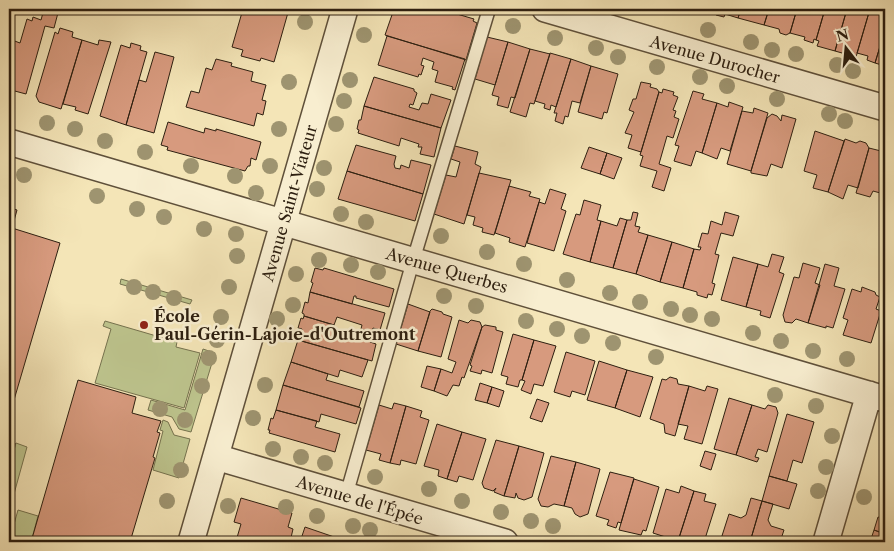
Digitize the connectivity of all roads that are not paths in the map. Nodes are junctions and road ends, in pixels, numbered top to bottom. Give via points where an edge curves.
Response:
1 (345, 9) edge
2 (489, 9) edge
3 (545, 9) edge
4 (885, 108) edge
5 (9, 142) edge
6 (284, 221) junction
7 (413, 261) junction
8 (877, 396) edge
9 (216, 457) junction
10 (346, 496) junction
11 (191, 542) edge
12 (505, 542) edge
13 (826, 542) edge

1 - 6 street, Avenue Saint-Viateur
2 - 7 lane
3 - 4 street, Avenue Durocher
5 - 6 street, Avenue Querbes
6 - 7 street, Avenue Querbes
6 - 9 street, Avenue Saint-Viateur
7 - 8 street, Avenue Querbes
7 - 10 lane
8 - 13 street
9 - 10 street, Avenue de l'Épée
9 - 11 street, Avenue Saint-Viateur
10 - 12 street, Avenue de l'Épée

